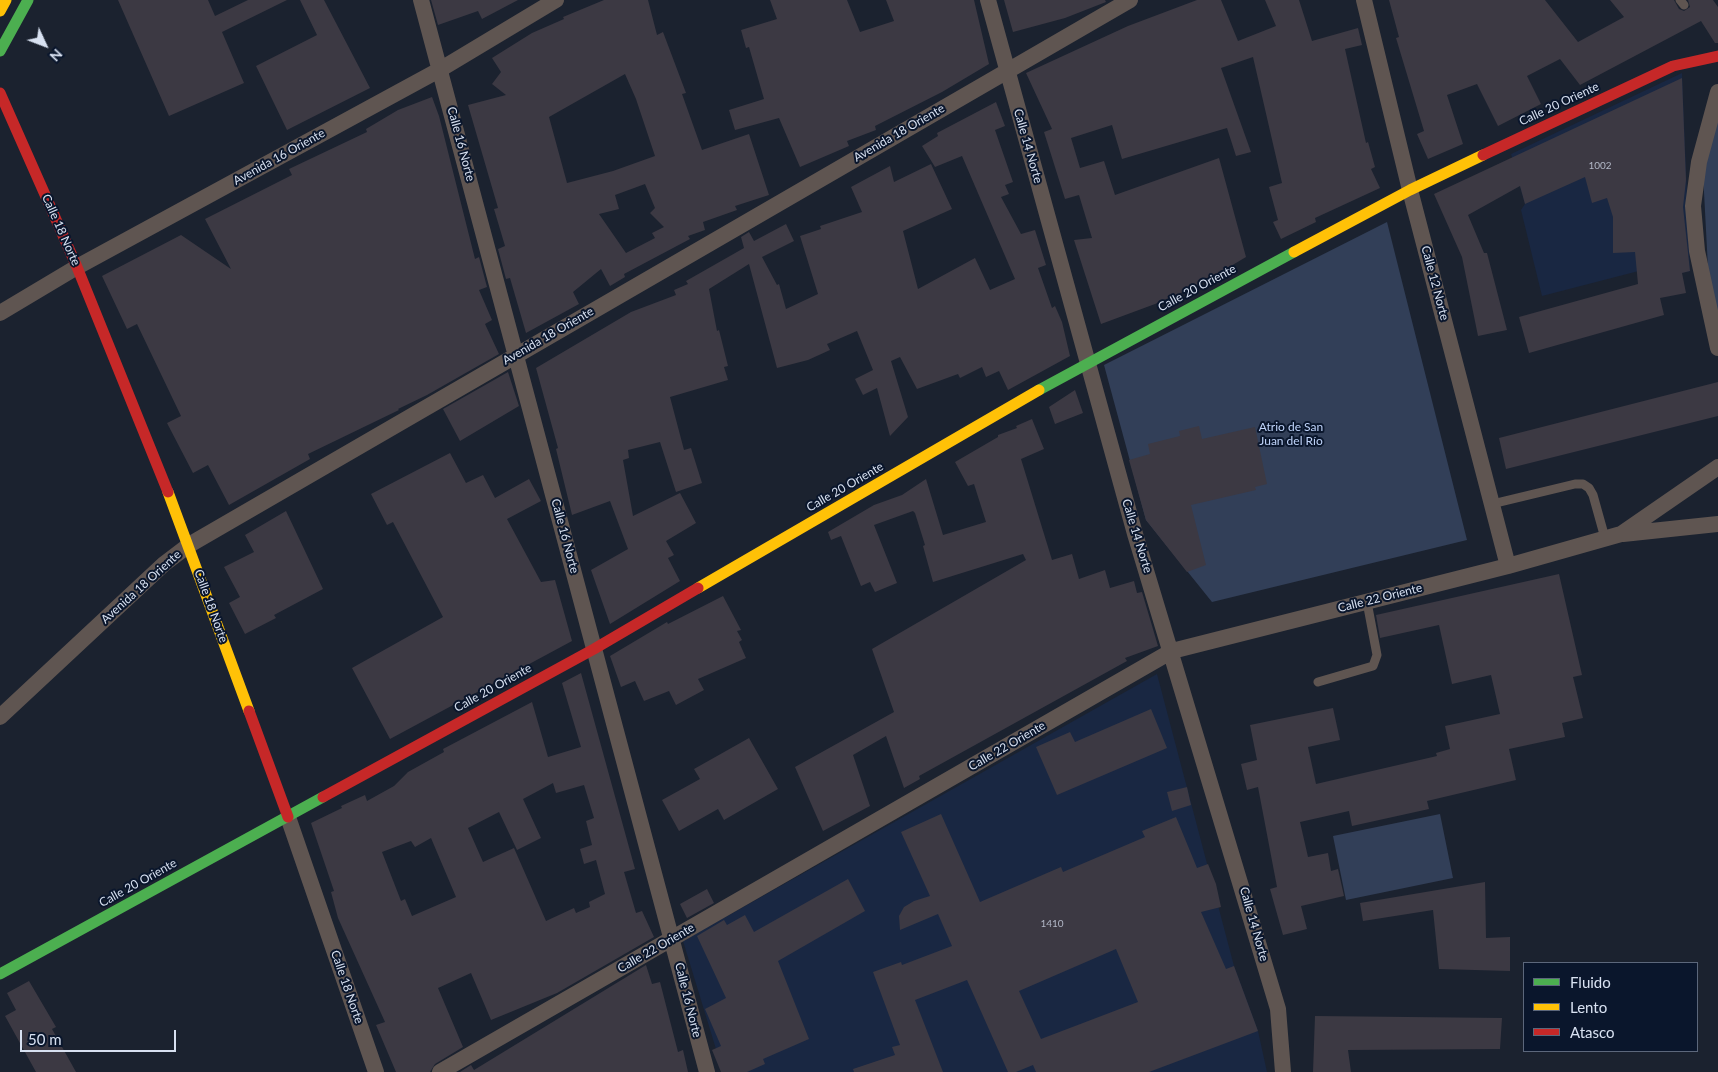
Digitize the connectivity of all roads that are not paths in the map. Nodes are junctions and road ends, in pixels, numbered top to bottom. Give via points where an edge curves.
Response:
1 (6, 0) edge
2 (28, 0) edge
3 (421, 0) edge
4 (556, 0) edge
5 (988, 0) edge
6 (1130, 0) edge
7 (1364, 0) edge
8 (0, 11) edge
9 (0, 51) edge
10 (1718, 56) edge
11 (441, 69) junction
12 (1006, 70) junction
13 (1718, 92) edge
14 (0, 93) edge
15 (1410, 190) junction
16 (77, 267) junction
17 (0, 313) edge
18 (1718, 348) edge
19 (517, 354) junction
20 (1089, 361) junction
21 (1718, 468) edge
22 (1492, 504) junction
23 (1718, 524) edge
24 (1613, 536) junction
25 (189, 546) junction
26 (1508, 566) junction
27 (1367, 602) junction
28 (594, 648) junction
29 (1172, 652) junction
30 (1318, 682) dead end
31 (0, 717) edge
32 (288, 817) junction
33 (672, 938) junction
34 (0, 974) edge
35 (376, 1072) edge
36 (440, 1072) edge
37 (707, 1072) edge
38 (1283, 1072) edge

1 - 8 street
2 - 9 street
3 - 11 street, Calle 16 Norte
4 - 11 street, Avenida 16 Oriente
5 - 12 street, Calle 14 Norte
6 - 12 street, Avenida 18 Oriente
7 - 15 street, Calle 12 Norte
10 - 15 street, Calle 20 Oriente via 1673,66
11 - 16 street, Avenida 16 Oriente
11 - 19 street, Calle 16 Norte
12 - 19 street, Avenida 18 Oriente
12 - 20 street, Calle 14 Norte
13 - 18 street via 1699,162 1693,206 1697,252
14 - 16 street, Calle 18 Norte
15 - 20 street, Calle 20 Oriente
15 - 22 street, Calle 12 Norte
16 - 17 street, Avenida 16 Oriente
16 - 25 street, Calle 18 Norte
19 - 25 street, Avenida 18 Oriente
19 - 28 street, Calle 16 Norte
20 - 28 street, Calle 20 Oriente
20 - 29 street, Calle 14 Norte via 1135,534
21 - 24 street, Calle 22 Oriente
22 - 24 lane via 1583,484 1589,488
22 - 26 street, Calle 12 Norte
23 - 24 street, Calle 22 Oriente
24 - 26 street, Calle 22 Oriente
25 - 31 street, Avenida 18 Oriente via 164,564
25 - 32 street, Calle 18 Norte
26 - 27 street, Calle 22 Oriente
27 - 29 street, Calle 22 Oriente
27 - 30 lane via 1378,655 1373,666
28 - 32 street, Calle 20 Oriente
28 - 33 street, Calle 16 Norte
29 - 33 street, Calle 22 Oriente
29 - 38 street, Calle 14 Norte via 1278,1009
32 - 34 street, Calle 20 Oriente
32 - 35 street, Calle 18 Norte
33 - 36 street, Calle 22 Oriente
33 - 37 street, Calle 16 Norte

